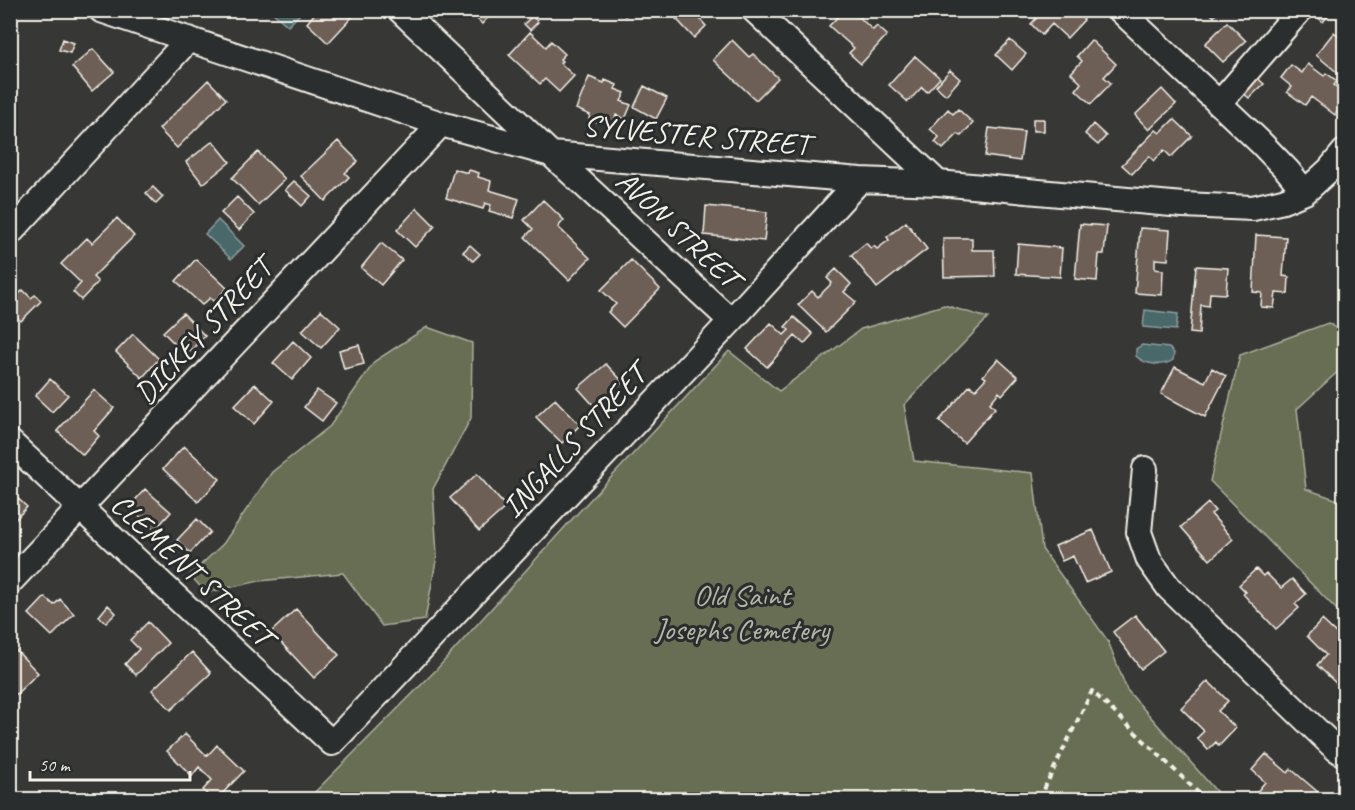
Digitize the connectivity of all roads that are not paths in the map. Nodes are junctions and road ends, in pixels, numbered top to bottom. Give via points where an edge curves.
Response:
1 (101, 10) edge
2 (399, 10) edge
3 (754, 10) edge
4 (1120, 10) edge
5 (1300, 10) edge
6 (189, 39) junction
7 (1219, 104) junction
8 (441, 124) junction
9 (1344, 152) edge
10 (551, 154) junction
11 (860, 180) junction
12 (938, 183) junction
13 (1305, 192) junction
14 (10, 233) edge
15 (731, 321) junction
16 (10, 442) edge
17 (1145, 469) dead end
18 (80, 508) junction
19 (10, 582) edge
20 (332, 743) joint
21 (1344, 754) edge

1 - 6 street, SYLVESTER STREET
2 - 10 street, AVON STREET
3 - 12 street
4 - 7 street
5 - 7 street
6 - 8 street, SYLVESTER STREET
6 - 14 street
7 - 13 street
8 - 10 street, SYLVESTER STREET
8 - 18 street, DICKEY STREET
9 - 13 street
10 - 11 street, SYLVESTER STREET
10 - 15 street, AVON STREET
11 - 12 street, SYLVESTER STREET
11 - 15 street, INGALLS STREET
12 - 13 street, SYLVESTER STREET via 1253,208
15 - 20 street, INGALLS STREET
16 - 18 street, CLEMENT STREET
17 - 21 street via 1139,532 1149,560 1169,588
18 - 19 street, DICKEY STREET
18 - 20 street, CLEMENT STREET

